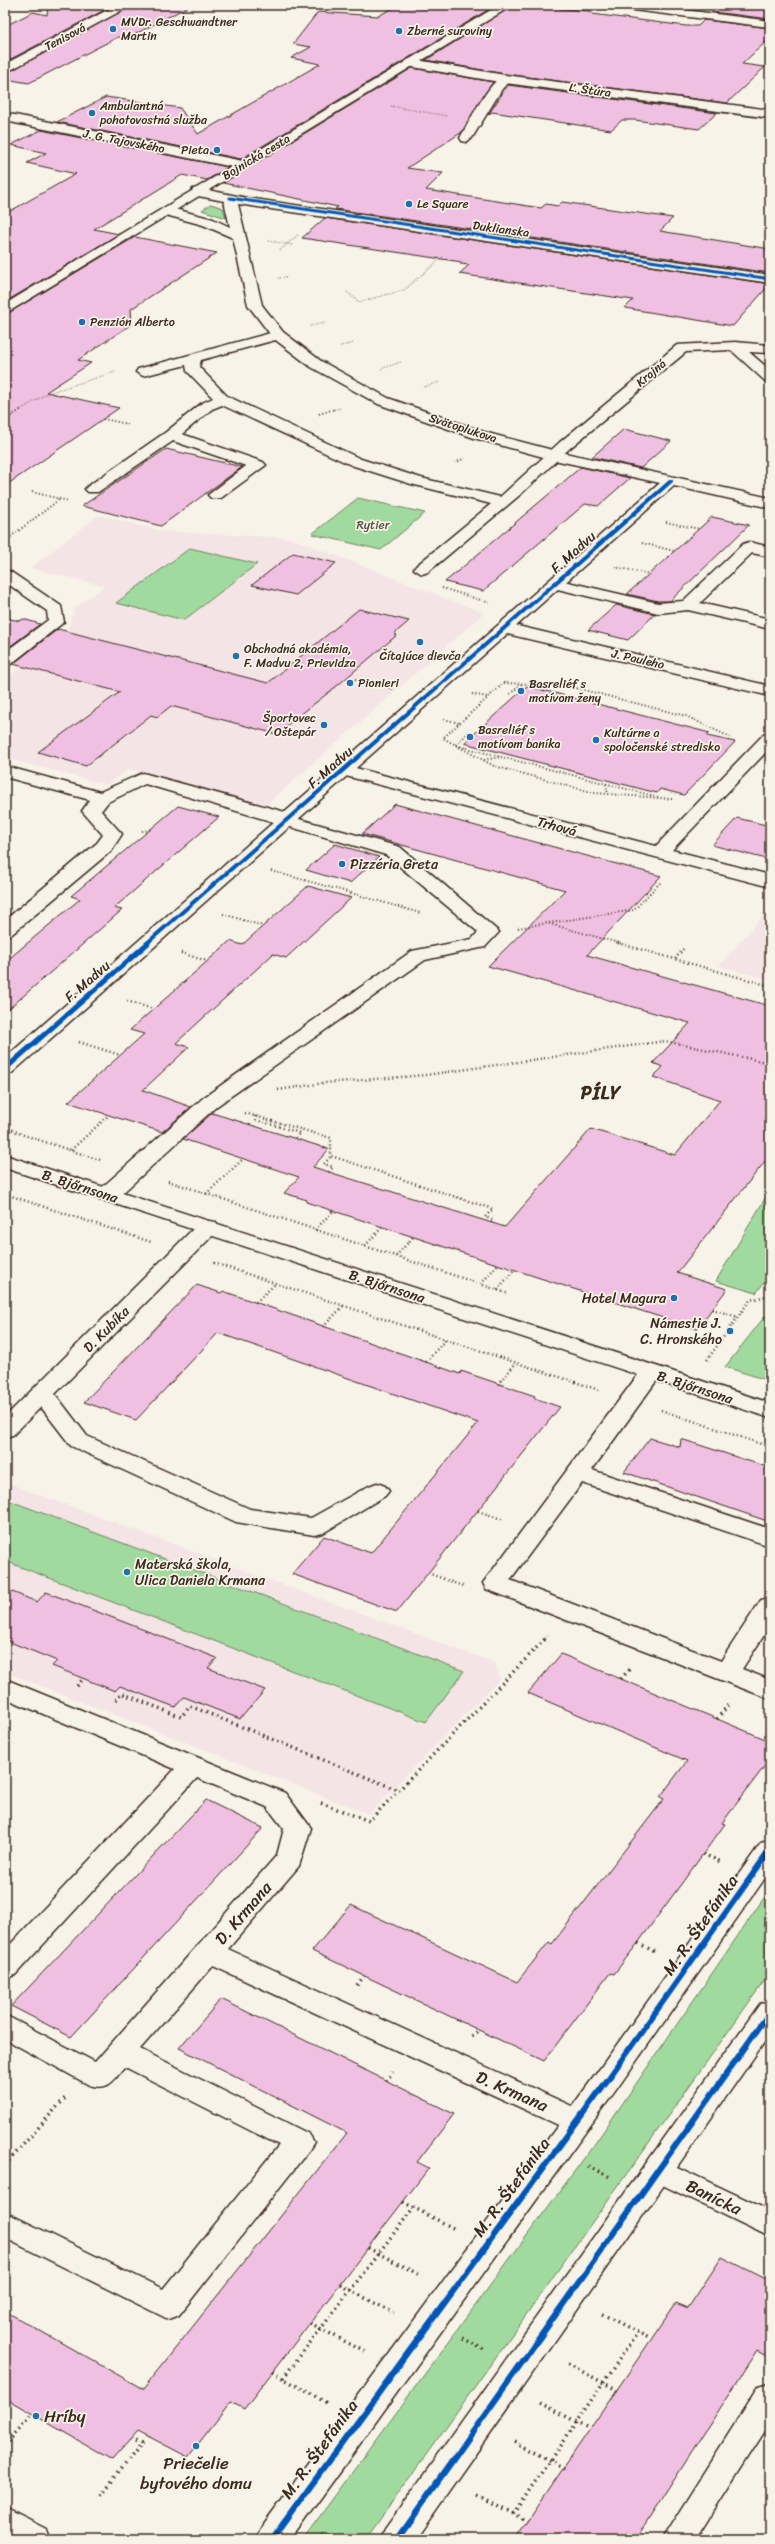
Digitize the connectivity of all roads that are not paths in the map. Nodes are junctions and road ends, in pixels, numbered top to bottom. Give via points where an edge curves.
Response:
1 (126, 5) edge
2 (507, 5) edge
3 (618, 5) edge
4 (770, 24) edge
5 (411, 63) junction
6 (5, 69) edge
7 (505, 79) junction
8 (770, 114) edge
9 (5, 117) edge
10 (466, 138) dead end
11 (243, 165) junction
12 (198, 192) junction
13 (230, 198) junction
14 (167, 212) junction
15 (239, 236) junction
16 (770, 279) edge
17 (5, 310) edge
18 (278, 335) junction
19 (735, 346) junction
20 (770, 349) edge
21 (195, 358) junction
22 (143, 372) dead end
23 (770, 378) edge
24 (222, 399) junction
25 (171, 435) junction
26 (554, 455) junction
27 (671, 481) junction
28 (93, 489) dead end
29 (216, 496) dead end
30 (503, 502) junction
31 (770, 502) edge
32 (770, 552) edge
33 (422, 569) dead end
34 (7, 578) edge
35 (555, 584) junction
36 (688, 605) junction
37 (770, 624) edge
38 (505, 628) junction
39 (5, 660) edge
40 (770, 691) edge
41 (764, 744) edge
42 (344, 770) junction
43 (5, 771) edge
44 (102, 798) junction
45 (289, 820) junction
46 (660, 852) junction
47 (770, 881) edge
48 (5, 930) edge
49 (5, 1069) edge
50 (5, 1161) edge
51 (107, 1195) junction
52 (208, 1227) junction
53 (651, 1373) junction
54 (42, 1393) junction
55 (770, 1411) edge
56 (5, 1430) edge
57 (577, 1473) junction
58 (377, 1491) dead end
59 (770, 1538) edge
60 (770, 1606) edge
61 (727, 1673) junction
62 (5, 1688) edge
63 (770, 1690) edge
64 (194, 1765) junction
65 (770, 1850) edge
66 (209, 1952) junction
67 (5, 1968) edge
68 (770, 2012) edge
69 (5, 2026) edge
70 (120, 2052) junction
71 (577, 2121) junction
72 (650, 2181) junction
73 (5, 2224) edge
74 (770, 2224) edge
75 (770, 2396) edge
76 (5, 2522) edge
77 (34, 2539) edge
78 (272, 2539) edge
79 (397, 2539) edge
80 (678, 2539) edge

1 - 6 street, Tenisová
2 - 5 street, Bojnická cesta
3 - 4 street
5 - 7 street, Ľ. Štúra
5 - 11 street, Bojnická cesta
7 - 8 street, Ľ. Štúra
7 - 10 street
9 - 11 street, J. G. Tajovského
11 - 12 street, Bojnická cesta
12 - 13 street
12 - 14 street, Bojnická cesta
13 - 15 street, Svätoplukova
13 - 16 street, Duklianska
14 - 15 street via 208,222
14 - 17 street, Bojnická cesta
15 - 18 street, Svätoplukova via 255,305
18 - 21 street
18 - 26 street, Svätoplukova via 316,364 383,401 479,435
19 - 20 street, Krajná
19 - 23 street
19 - 26 street, Krajná via 682,348
21 - 22 street
21 - 24 street via 192,368
24 - 25 street via 207,406
24 - 30 street via 356,462 416,481
25 - 28 street
25 - 29 street via 258,465
26 - 27 street, Svätoplukova
26 - 30 street, Krajná
27 - 31 street, Svätoplukova
27 - 35 street, F. Madvu
30 - 33 street, Krajná
32 - 36 street via 749,547
34 - 39 street via 55,609 56,622
35 - 36 street via 658,608
35 - 38 street, F. Madvu
36 - 37 street
38 - 40 street, J. Pauleho
38 - 42 street, F. Madvu
41 - 46 street
42 - 45 street, F. Madvu
42 - 46 street, Trhová
43 - 44 street
44 - 45 street via 143,778
44 - 48 street via 91,811 113,834 104,847
45 - 49 street, F. Madvu
45 - 51 street via 393,850 488,932 478,943 419,955 210,1102
46 - 47 street, Trhová
50 - 51 street, B. Bjőrnsona
51 - 52 street, B. Bjőrnsona
52 - 53 street, B. Bjőrnsona
52 - 54 street, D. Kubíka
53 - 55 street, B. Bjőrnsona
53 - 57 street
54 - 56 street, D. Kubíka
54 - 58 street via 79,1441 245,1516 314,1527
57 - 59 street
57 - 61 street via 495,1583
60 - 61 street
61 - 63 street
62 - 64 street, D. Krmana
64 - 66 street, D. Krmana via 276,1800 298,1828 289,1859
64 - 67 street
65 - 71 street, M. R. Štefánika
66 - 70 street
66 - 71 street, D. Krmana
68 - 72 street
69 - 70 street via 99,2077
70 - 73 street via 299,2142 168,2306
71 - 78 street, M. R. Štefánika
72 - 74 street, Banícka
72 - 79 street
75 - 80 street
76 - 77 street

